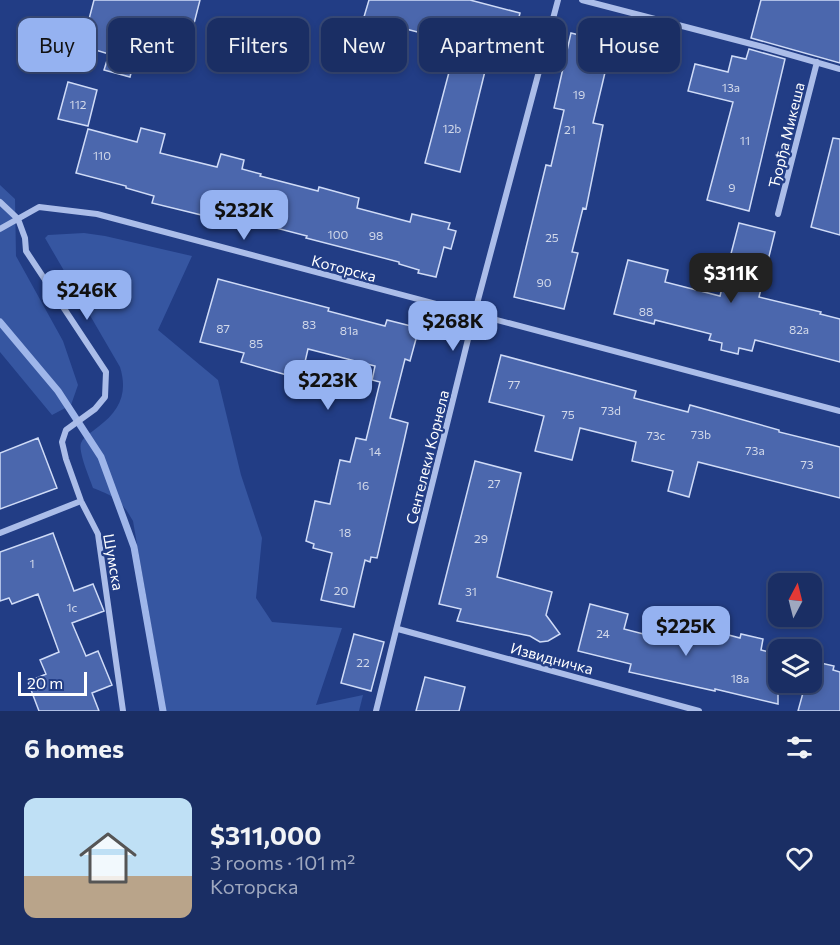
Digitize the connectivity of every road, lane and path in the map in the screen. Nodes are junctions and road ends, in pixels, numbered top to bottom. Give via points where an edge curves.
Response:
1 (558, 0) edge
2 (582, 0) edge
3 (817, 62) junction
4 (840, 69) edge
5 (0, 202) edge
6 (778, 214) dead end
7 (18, 219) junction
8 (0, 229) edge
9 (474, 315) junction
10 (840, 411) edge
11 (81, 501) junction
12 (0, 533) edge
13 (398, 629) junction
14 (123, 711) edge
15 (376, 711) edge
16 (699, 711) edge

1 - 9 street, Сентелеки Корнела
2 - 3 street
3 - 4 street
3 - 6 street, Ђорђа Микеша
5 - 7 street
7 - 8 street, Которска
7 - 9 street, Которска via 39,207 97,214
7 - 11 street, Шумска via 26,251 106,372 105,397 66,430 62,442
9 - 10 street, Которска
9 - 13 street, Сентелеки Корнела
11 - 12 street
11 - 14 street, Шумска via 98,534
13 - 15 street, Сентелеки Корнела
13 - 16 street, Извидничка

